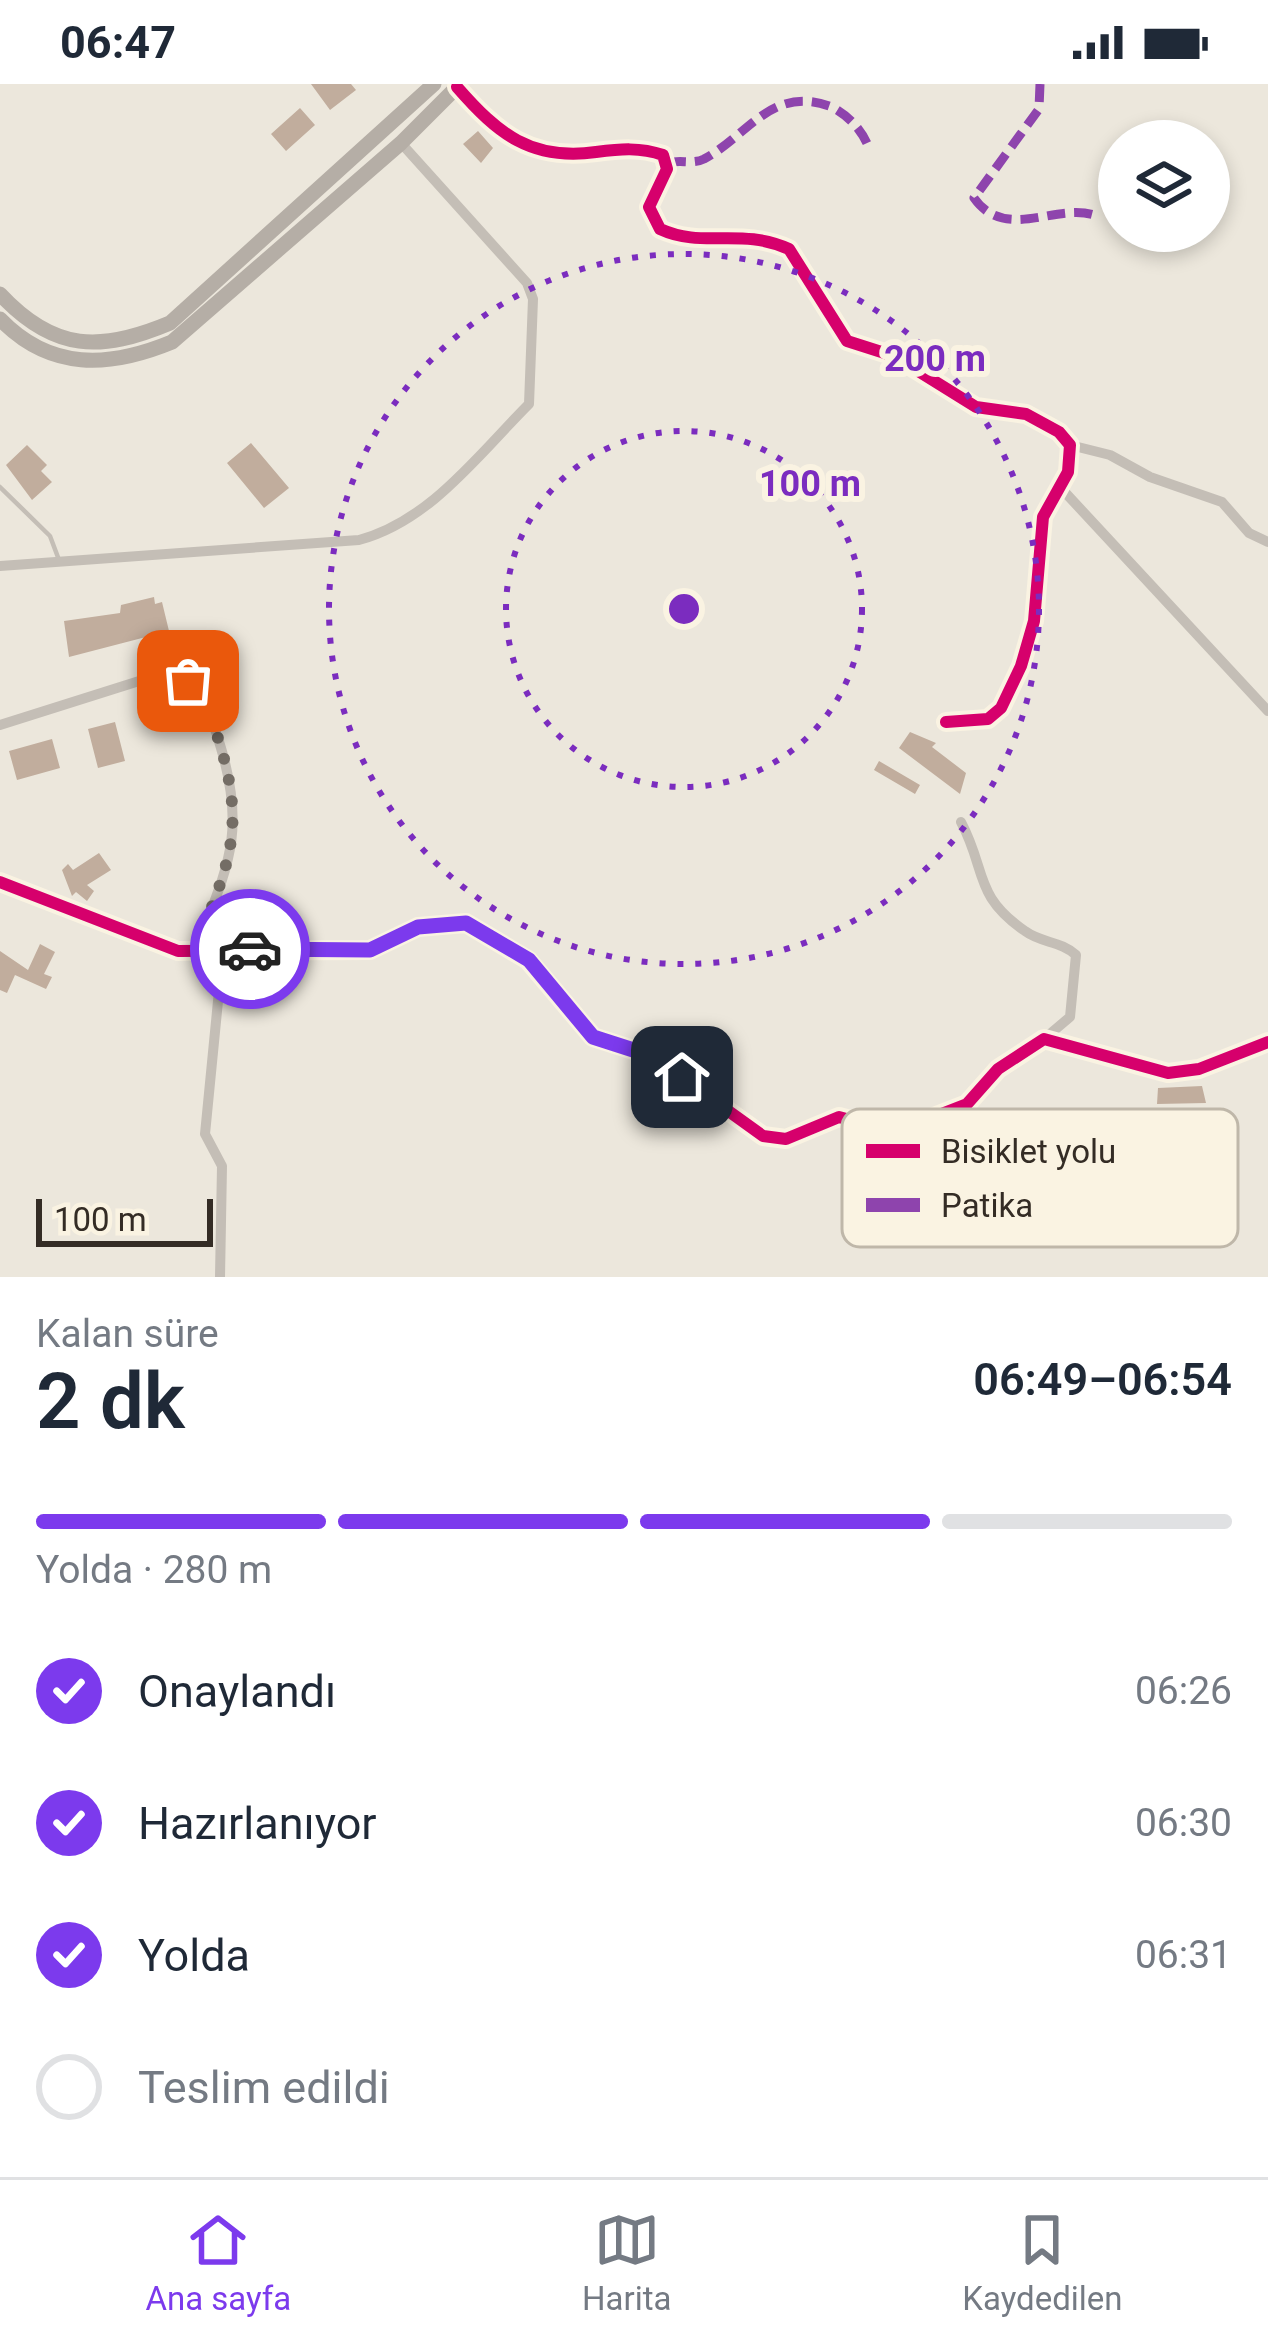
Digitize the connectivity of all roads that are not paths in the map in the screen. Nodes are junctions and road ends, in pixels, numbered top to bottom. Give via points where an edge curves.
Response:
1 (459, 86) edge
2 (424, 87) edge
3 (436, 108) junction
4 (401, 143) junction
5 (0, 294) edge
6 (0, 319) edge
7 (1070, 446) junction
8 (0, 487) edge
9 (1060, 487) junction
10 (1268, 542) edge
11 (59, 561) junction
12 (0, 566) edge
13 (1268, 711) edge
14 (946, 722) dead end
15 (0, 725) edge
16 (961, 822) dead end
17 (0, 882) edge
18 (196, 950) junction
19 (223, 950) junction
20 (1044, 1039) junction
21 (1268, 1042) edge
22 (954, 1109) edge
23 (842, 1118) edge
24 (220, 1277) edge

1 - 3 street
1 - 7 street via 501,135 532,150 663,155 667,169 649,207 660,230 691,238 736,234 789,249 847,341 893,356 976,406 1043,422
2 - 3 street
2 - 5 street via 170,323 130,340 88,343 55,337
3 - 4 street
4 - 6 street via 172,342 135,358 82,362 32,348
4 - 11 street via 527,284 529,404 413,519 387,532
7 - 9 street
7 - 10 street via 1222,502
8 - 11 lane via 50,536
9 - 13 street
9 - 14 street via 1043,518 1034,621 1012,690 988,719
11 - 12 street
15 - 18 street via 155,676 188,681 207,703 237,810 232,851
16 - 20 street via 983,892 1024,931 1076,955 1070,1017
17 - 18 street via 178,951
18 - 19 street
19 - 23 street via 370,950 418,927 466,923 529,960 593,1037 652,1056 763,1136 786,1139
19 - 24 street via 205,1134 222,1166
20 - 21 street via 1168,1073 1199,1070
20 - 22 street

